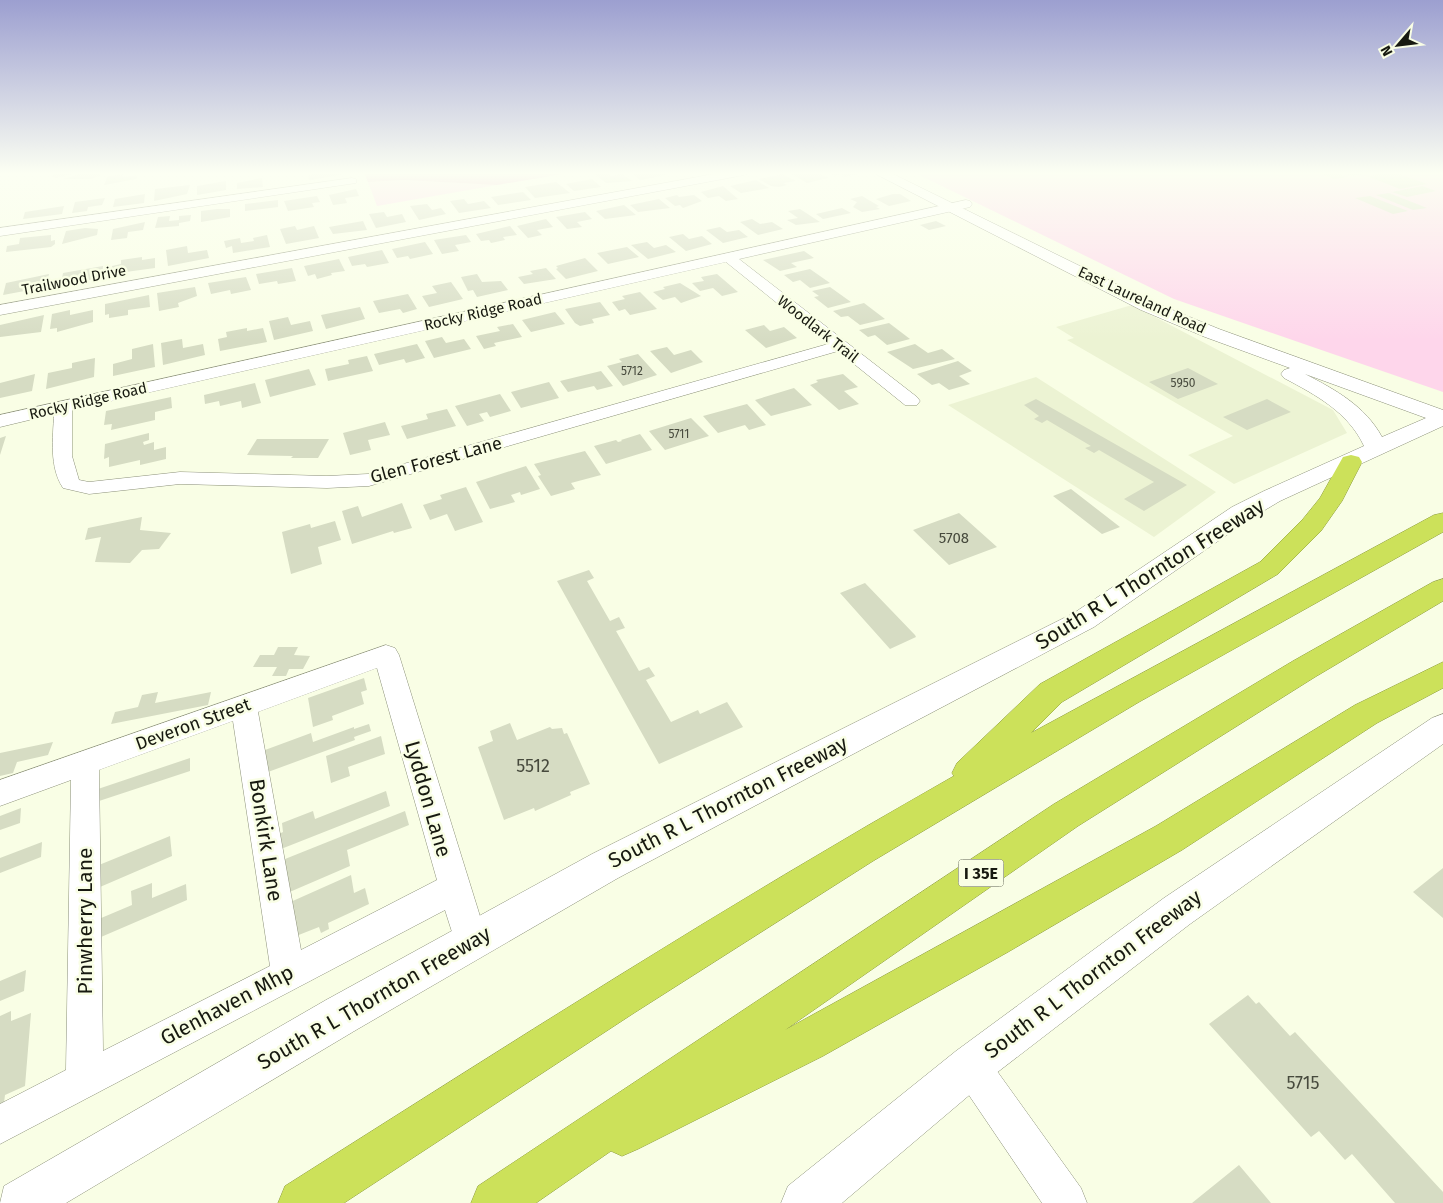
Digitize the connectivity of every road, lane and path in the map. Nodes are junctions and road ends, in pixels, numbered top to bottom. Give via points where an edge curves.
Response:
1 (24, 228) edge
2 (441, 228) edge
3 (854, 228) edge
4 (1002, 228) edge
5 (1009, 228) edge
6 (0, 232) edge
7 (727, 256) junction
8 (0, 310) edge
9 (1212, 333) junction
10 (839, 346) junction
11 (1343, 373) junction
12 (911, 401) dead end
13 (1443, 406) edge
14 (62, 407) junction
15 (1443, 417) edge
16 (0, 421) edge
17 (1364, 455) junction
18 (1443, 522) edge
19 (1443, 589) edge
20 (386, 655) joint
21 (1443, 674) edge
22 (244, 706) junction
23 (1443, 727) edge
24 (85, 763) junction
25 (0, 793) edge
26 (939, 802) junction
27 (455, 888) junction
28 (471, 942) junction
29 (288, 973) junction
30 (971, 1066) junction
31 (85, 1080) junction
32 (0, 1125) edge
33 (531, 1177) junction
34 (21, 1203) edge
35 (302, 1203) edge
36 (495, 1203) edge
37 (805, 1203) edge
38 (1066, 1203) edge

1 - 6 street
2 - 8 street, Trailwood Drive
3 - 7 street, Rocky Ridge Road
4 - 9 main road, East Laureland Road via 1147,306
5 - 11 main road, East Laureland Road via 1154,296
7 - 10 street, Woodlark Trail
7 - 14 street, Rocky Ridge Road
9 - 11 main road, East Laureland Road
9 - 17 main road via 1340,402 1356,415 1371,436
10 - 12 street, Woodlark Trail
10 - 14 street, Glen Forest Lane via 369,480 180,478 89,488 70,484 62,456
11 - 13 main road, East Laureland Road
11 - 15 main road, East Laureland Road
14 - 16 street, Rocky Ridge Road
15 - 17 main road, South R L Thornton Freeway
17 - 26 highway via 1312,526 1269,568 1051,693
17 - 28 main road, South R L Thornton Freeway via 1241,513 1084,620 604,866
18 - 26 highway via 1188,658
19 - 33 highway, I 35E via 1304,668 1066,815
20 - 22 street, Deveron Street
20 - 27 street, Lyddon Lane
21 - 33 highway via 1366,714 1114,870 808,1041
22 - 24 street, Deveron Street
22 - 29 street, Bonkirk Lane
23 - 30 main road, South R L Thornton Freeway via 1195,898
24 - 25 street, Deveron Street
24 - 31 street, Pinwherry Lane
26 - 35 highway via 562,1034
27 - 28 street, Lyddon Lane
27 - 29 street, Glenhaven Mhp
28 - 34 main road, South R L Thornton Freeway
29 - 31 street, Glenhaven Mhp
30 - 37 main road, South R L Thornton Freeway
30 - 38 street
31 - 32 street, Glenhaven Mhp
33 - 36 highway, I 35E

